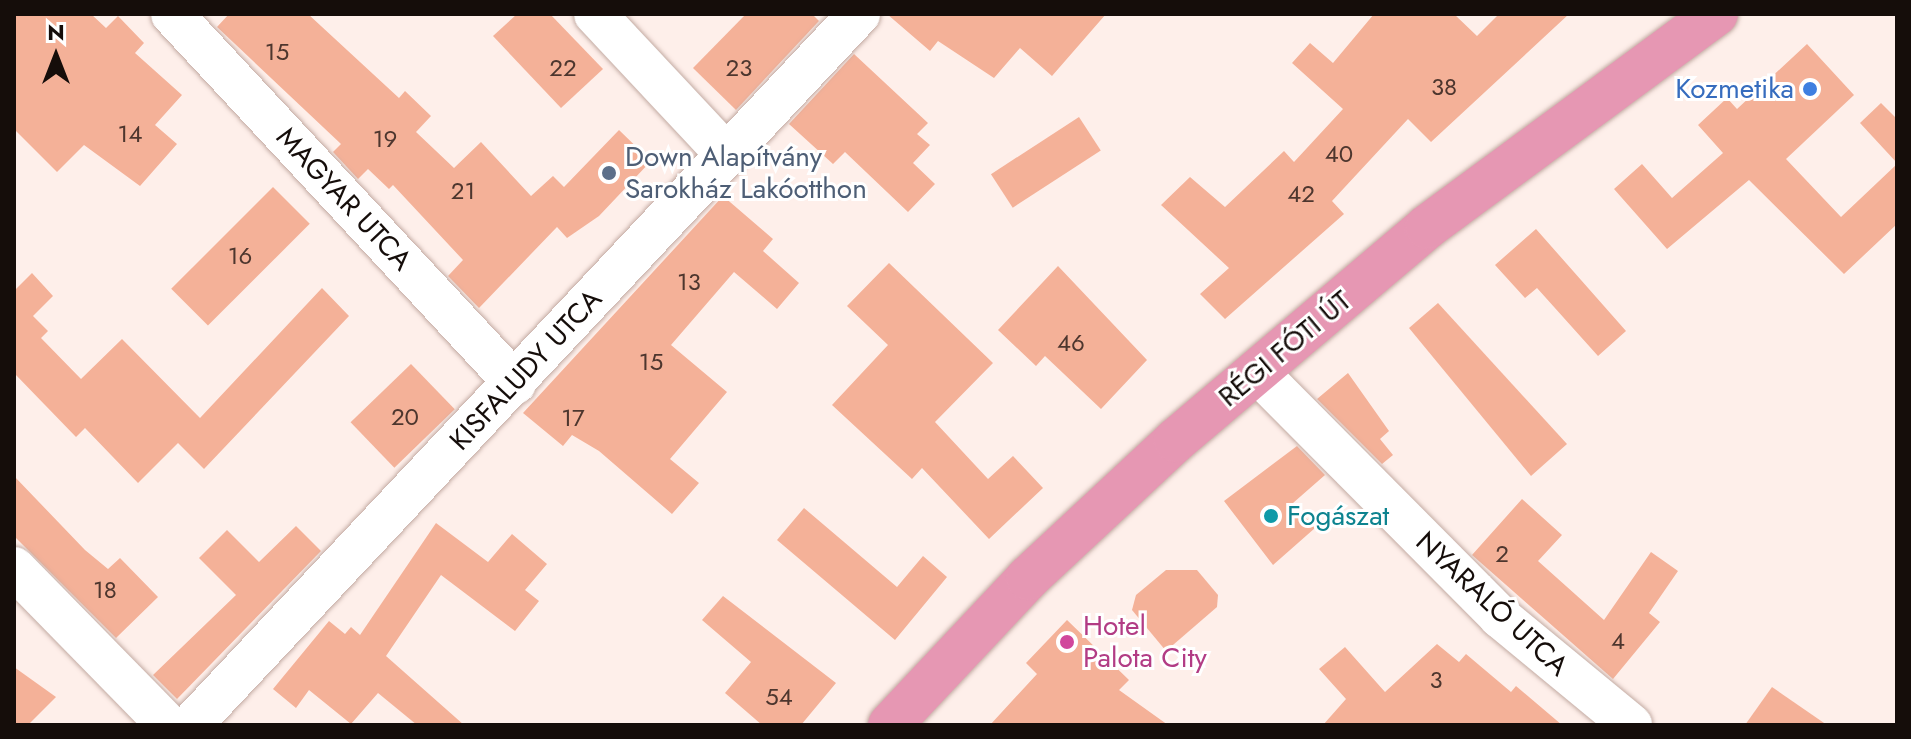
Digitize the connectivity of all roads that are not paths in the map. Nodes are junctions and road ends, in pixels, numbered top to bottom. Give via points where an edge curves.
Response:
1 (172, 14) edge
2 (595, 14) edge
3 (859, 14) edge
4 (1716, 14) edge
5 (1661, 34) edge
6 (726, 154) junction
7 (1258, 373) junction
8 (515, 383) junction
9 (14, 568) edge
10 (168, 725) edge
11 (191, 725) edge
12 (890, 725) edge
13 (1631, 725) edge

1 - 8 street, MAGYAR UTCA
2 - 6 street
3 - 6 street, KISFALUDY UTCA
4 - 5 main road, RÉGI FÓTI ÚT
5 - 7 main road, RÉGI FÓTI ÚT
6 - 8 street, KISFALUDY UTCA
7 - 12 main road, RÉGI FÓTI ÚT via 1028,578
7 - 13 street, NYARALÓ UTCA via 1500,617
8 - 11 street, KISFALUDY UTCA
9 - 10 street

